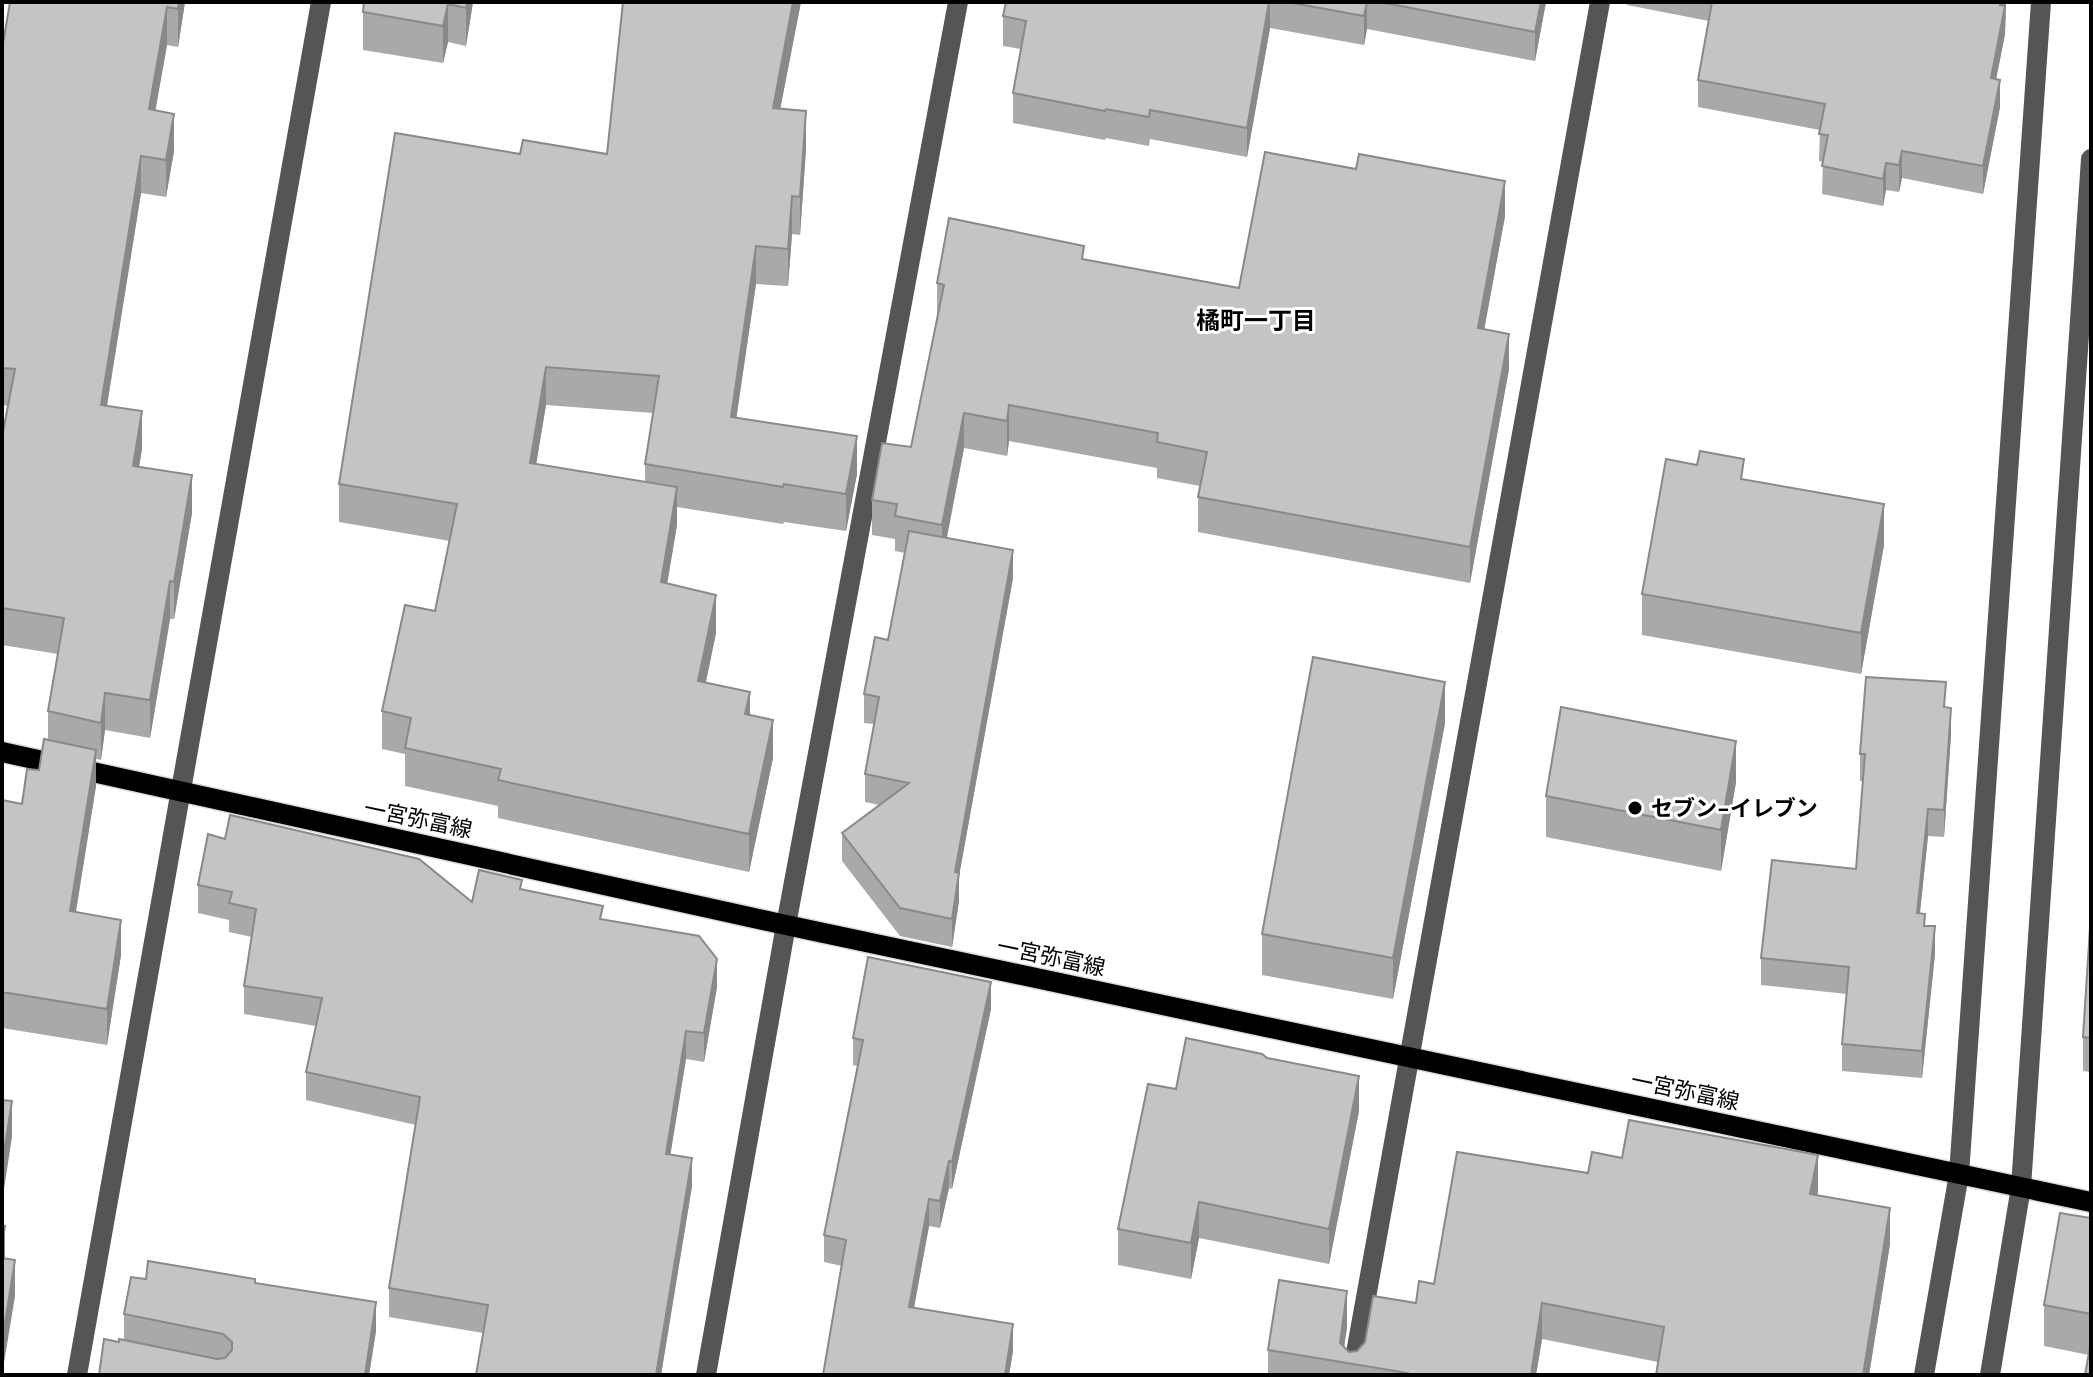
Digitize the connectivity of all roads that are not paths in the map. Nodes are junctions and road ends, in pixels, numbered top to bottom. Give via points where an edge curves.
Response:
1 (321, 2) edge
2 (958, 2) edge
3 (1600, 2) edge
4 (2041, 2) edge
5 (2091, 159) edge
6 (2, 752) edge
7 (180, 791) junction
8 (786, 925) junction
9 (1410, 1057) junction
10 (1959, 1174) junction
11 (2021, 1187) junction
12 (2091, 1202) edge
13 (77, 1375) edge
14 (706, 1375) edge
15 (1352, 1375) edge
16 (1924, 1375) edge
17 (1990, 1375) edge

1 - 7 street
2 - 8 street
3 - 9 street
4 - 10 street
5 - 11 street
6 - 7 main road, 一宮弥富線
7 - 8 main road, 一宮弥富線
7 - 13 street via 90,1349
8 - 9 main road, 一宮弥富線
8 - 14 street
9 - 10 main road, 一宮弥富線
9 - 15 street
10 - 11 main road, 一宮弥富線
10 - 16 street
11 - 12 main road, 一宮弥富線
11 - 17 street

